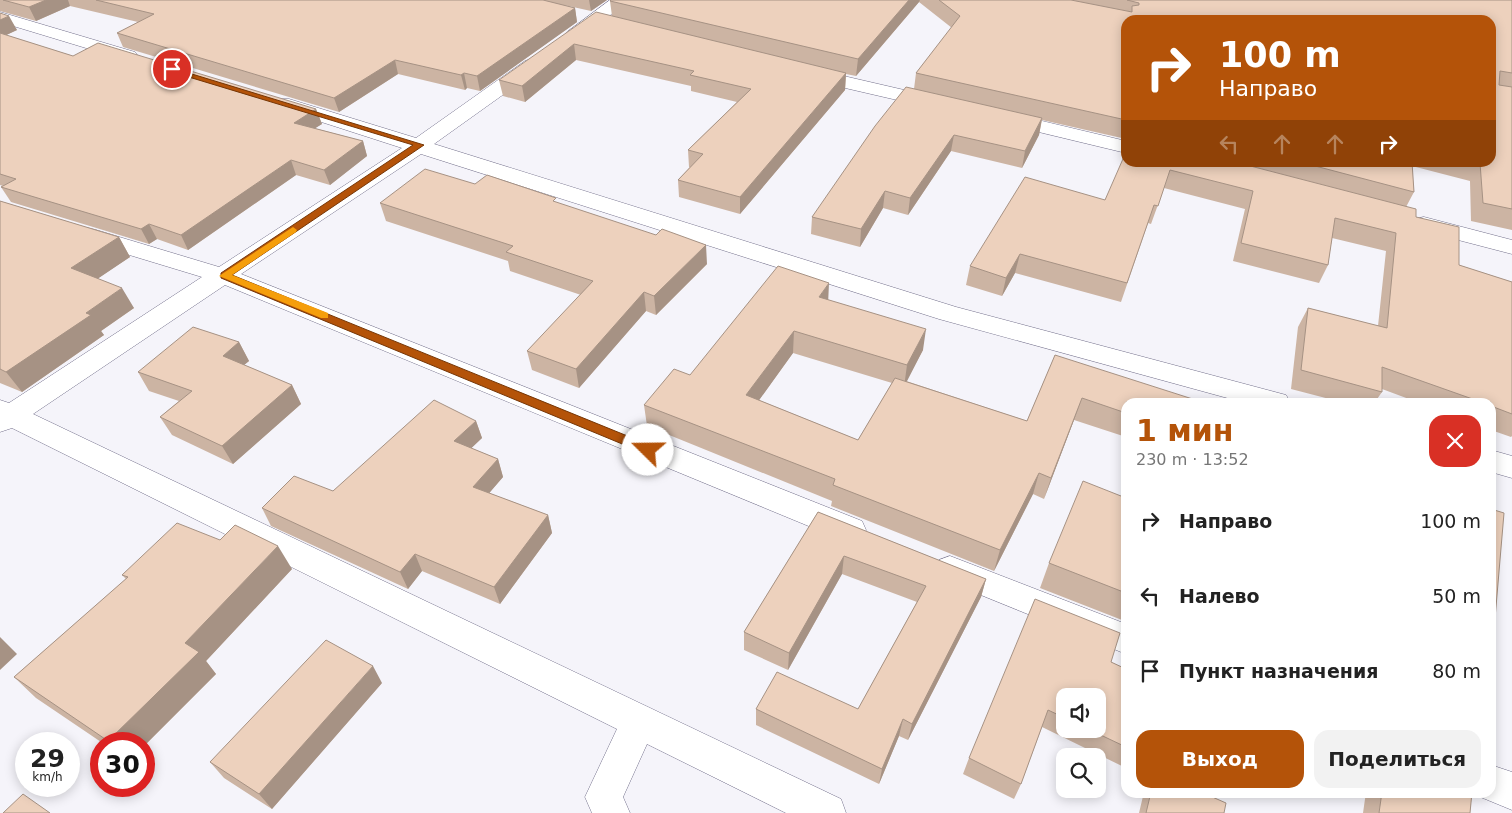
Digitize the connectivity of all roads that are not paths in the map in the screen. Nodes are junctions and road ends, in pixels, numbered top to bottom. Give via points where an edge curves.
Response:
1 (621, 0) edge
2 (0, 17) edge
3 (153, 63) edge
4 (792, 69) edge
5 (258, 95) edge
6 (957, 108) edge
7 (986, 114) edge
8 (420, 145) junction
9 (1121, 146) edge
10 (1408, 220) edge
11 (65, 228) edge
12 (1512, 248) edge
13 (224, 276) junction
14 (1261, 398) edge
15 (4, 416) edge
16 (1496, 462) edge
17 (1512, 467) edge
18 (878, 540) edge
19 (924, 559) edge
20 (1121, 637) edge
21 (639, 722) junction
22 (1496, 785) edge
23 (1512, 791) edge
24 (611, 813) edge
25 (827, 813) edge

1 - 8 street
2 - 3 street
4 - 6 street
5 - 8 street
7 - 9 street
8 - 13 street
8 - 14 street via 948,313
10 - 12 street
11 - 13 street
13 - 15 street
13 - 18 street
15 - 21 street
16 - 17 street
19 - 20 street
21 - 24 street via 604,797
21 - 25 street
22 - 23 street

